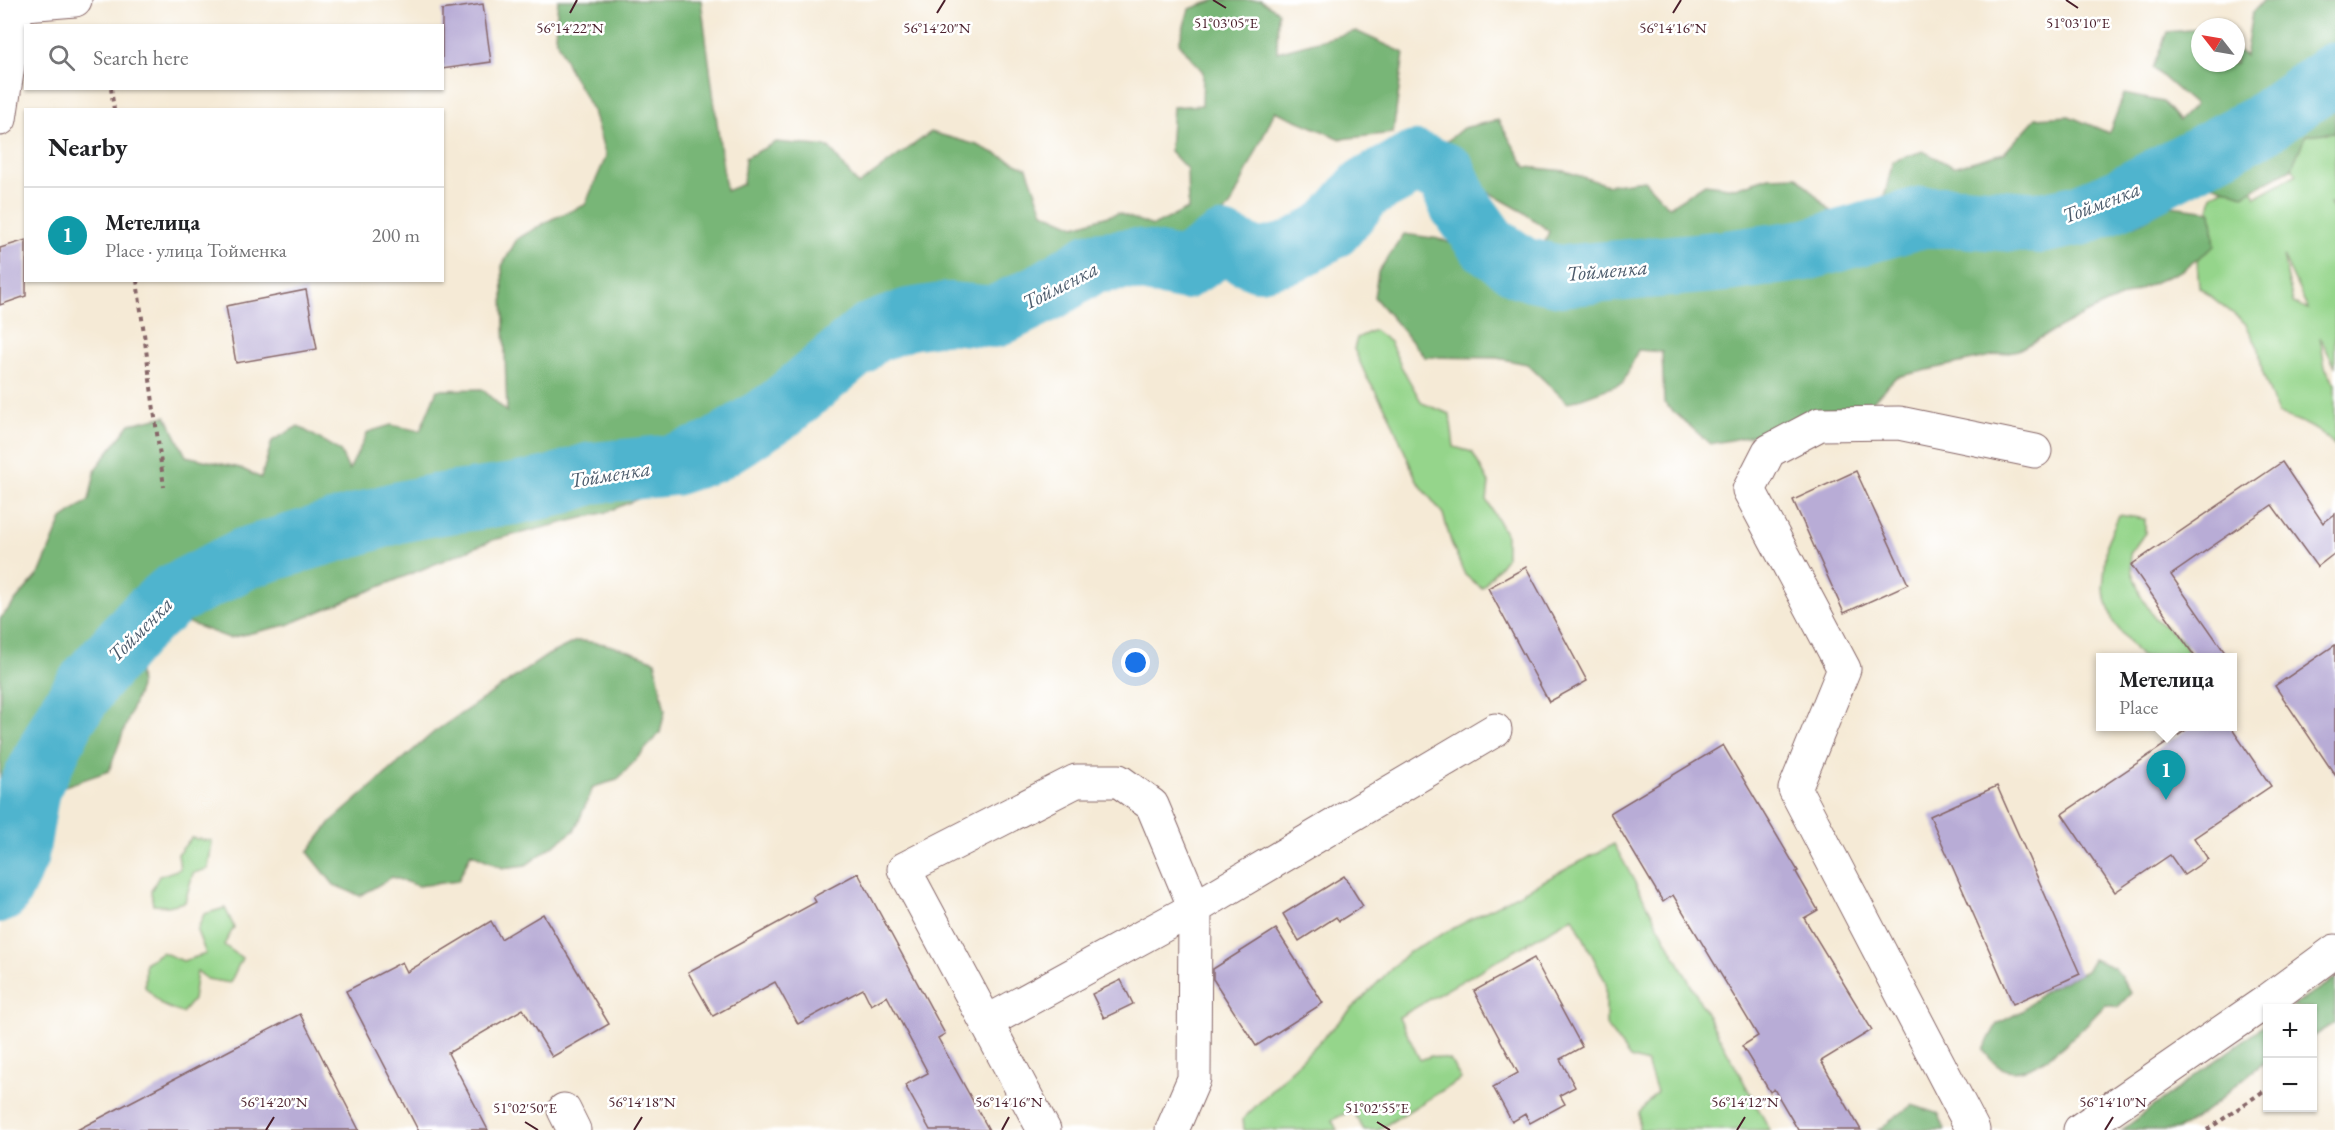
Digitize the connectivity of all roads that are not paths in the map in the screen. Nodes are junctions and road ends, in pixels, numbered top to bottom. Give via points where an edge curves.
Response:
1 (75, 0) edge
2 (8, 6) edge
3 (0, 119) edge
4 (2035, 452) dead end
5 (1495, 730) dead end
6 (1195, 908) junction
7 (2335, 951) edge
8 (987, 1022) junction
9 (1044, 1130) edge
10 (1172, 1130) edge
11 (1973, 1130) edge
12 (2080, 1130) edge

1 - 2 street
2 - 3 street
4 - 11 street via 1899,423 1820,424 1769,451 1749,490 1844,669 1795,789
5 - 6 street
6 - 8 street
6 - 8 street via 1152,805 1119,781 1076,781 904,869
6 - 10 street via 1194,1079
7 - 12 street
8 - 9 street

